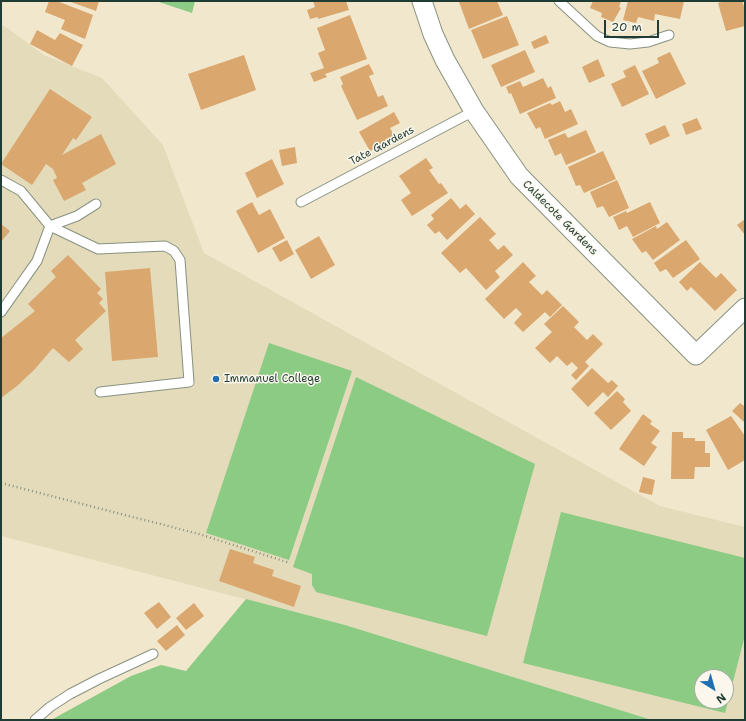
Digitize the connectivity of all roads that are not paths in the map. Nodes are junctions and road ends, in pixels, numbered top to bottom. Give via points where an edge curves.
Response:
1 (422, 1) edge
2 (559, 1) edge
3 (669, 35) dead end
4 (474, 111) junction
5 (1, 180) edge
6 (301, 202) dead end
7 (96, 204) dead end
8 (50, 226) junction
9 (745, 308) edge
10 (1, 312) edge
11 (100, 392) dead end
12 (153, 654) dead end
13 (35, 720) edge

1 - 4 street, Caldecote Gardens via 445,60
2 - 3 lane via 597,36 610,42 648,42
4 - 6 lane, Tate Gardens
4 - 9 street, Caldecote Gardens via 519,176 696,355
5 - 8 lane via 21,191
7 - 8 lane via 77,216
8 - 10 lane via 37,261
8 - 11 lane via 98,249 166,246 174,251 180,260 189,382
12 - 13 lane via 70,694

